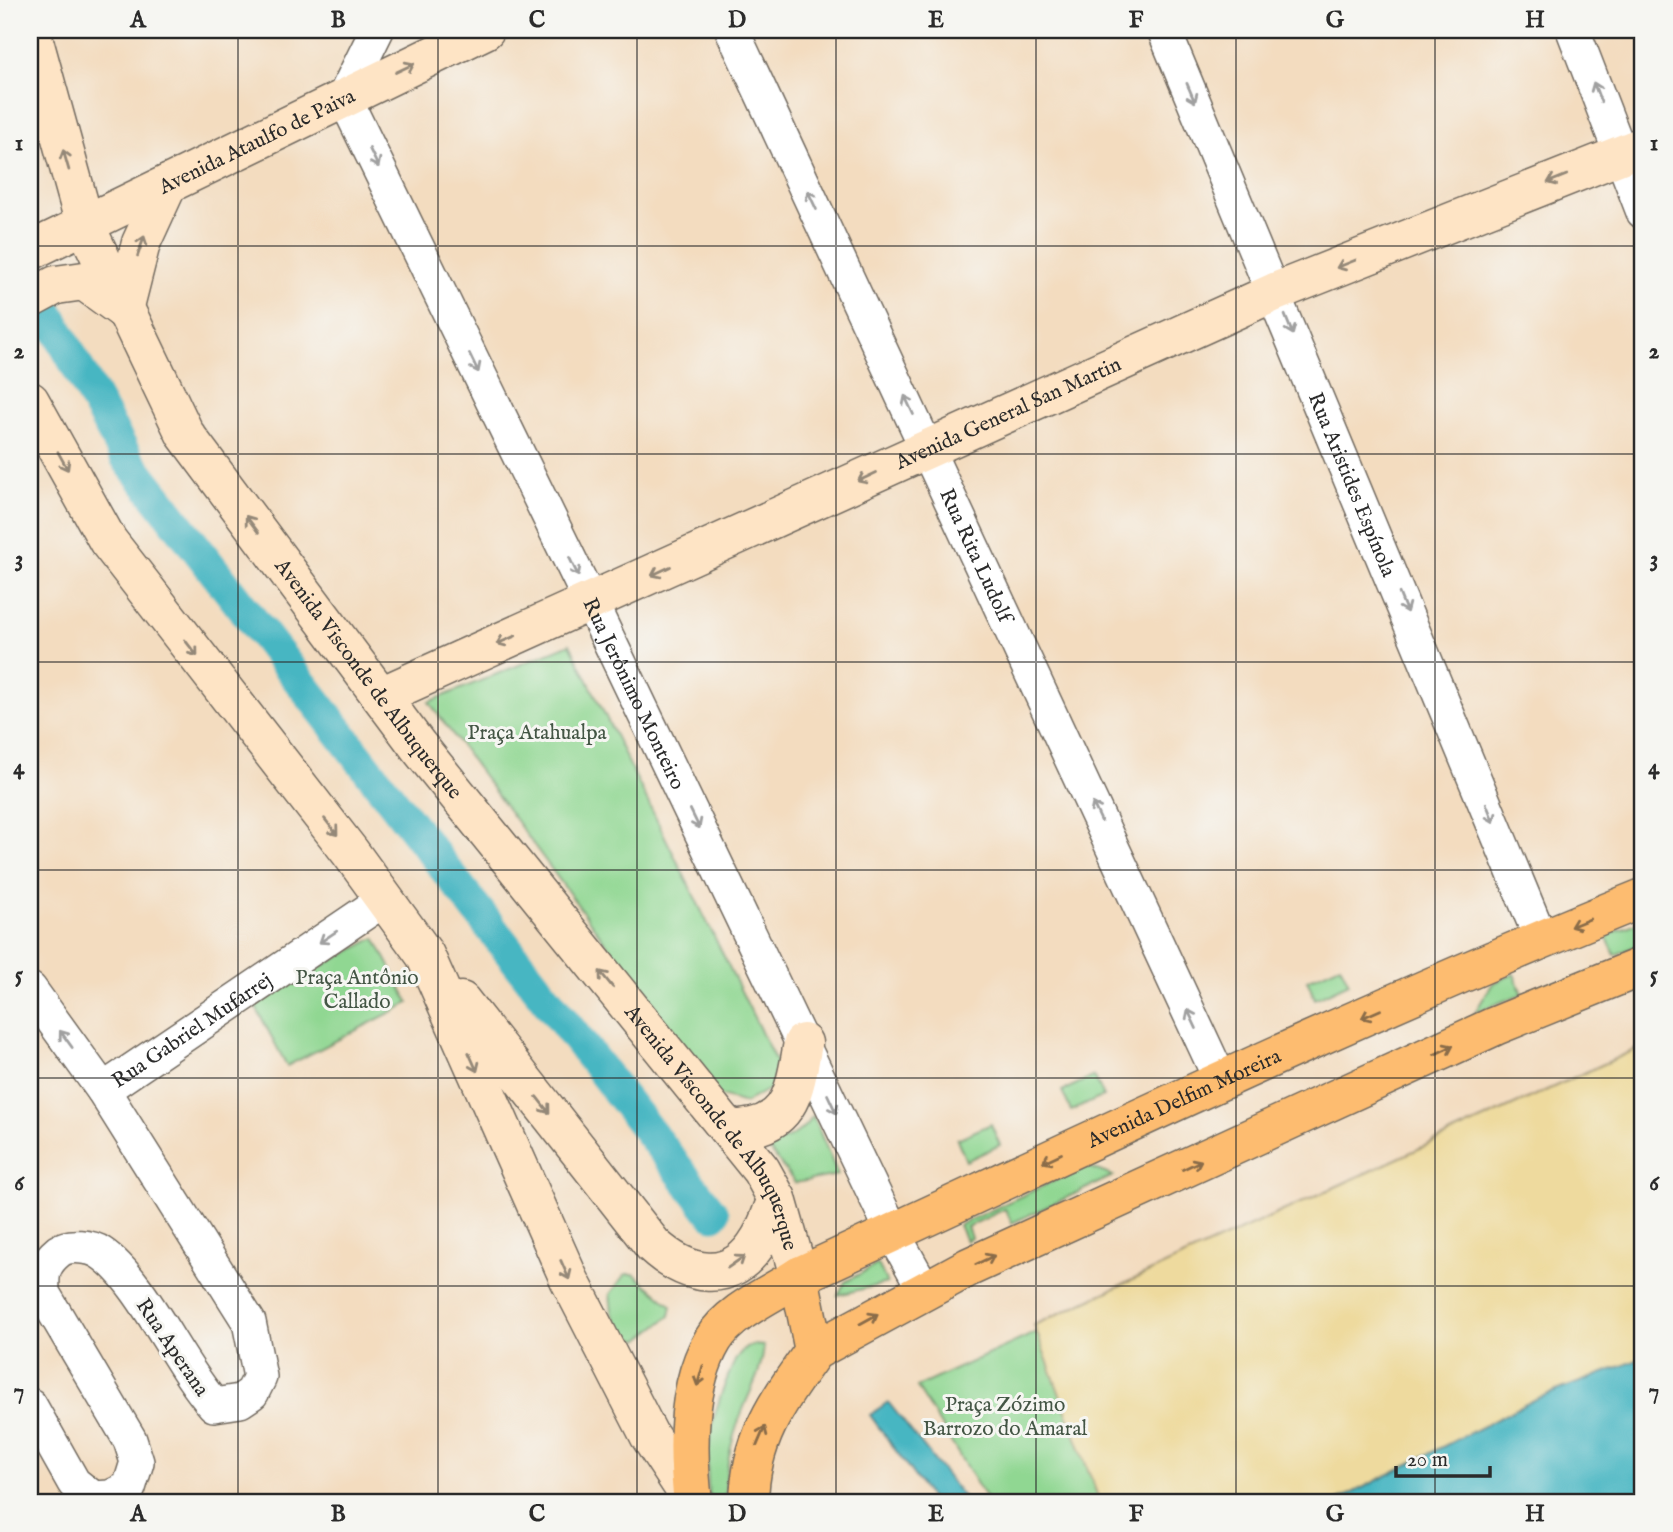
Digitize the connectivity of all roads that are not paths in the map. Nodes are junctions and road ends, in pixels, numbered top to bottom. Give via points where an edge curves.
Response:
1 (31, 30) edge
2 (377, 30) edge
3 (485, 30) edge
4 (732, 30) edge
5 (1164, 30) edge
6 (1573, 30) edge
7 (344, 97) junction
8 (1632, 150) edge
9 (168, 184) junction
10 (1643, 212) edge
11 (85, 225) junction
12 (30, 251) edge
13 (1275, 292) junction
14 (30, 299) edge
15 (124, 310) junction
16 (30, 401) edge
17 (929, 448) junction
18 (591, 603) junction
19 (381, 696) junction
20 (1643, 898) edge
21 (385, 899) junction
22 (1541, 939) junction
23 (425, 955) junction
24 (1643, 966) edge
25 (30, 989) edge
26 (803, 1043) junction
27 (1221, 1081) junction
28 (103, 1090) junction
29 (726, 1127) junction
30 (777, 1199) junction
31 (893, 1233) junction
32 (799, 1276) junction
33 (924, 1289) junction
34 (814, 1350) junction
35 (30, 1405) edge
36 (693, 1502) edge
37 (750, 1502) edge

11 -> 1 main road, Avenida Visconde de Albuquerque
2 - 7 street
7 -> 3 main road, Avenida Ataulfo de Paiva
17 -> 4 street, Rua Rita Ludolf
5 -> 13 street, Rua Aristides Espínola
8 -> 6 street
7 - 9 main road, Avenida Ataulfo de Paiva
7 -> 18 street, Rua Jerônimo Monteiro
8 - 10 street
8 -> 13 main road, Avenida General San Martin
9 - 11 main road, Avenida Ataulfo de Paiva
15 -> 9 main road via 141,243
11 - 12 main road, Avenida Ataulfo de Paiva
11 - 15 main road, Avenida Visconde de Albuquerque
13 - 17 main road, Avenida General San Martin
13 -> 22 street, Rua Aristides Espínola
14 - 15 main road via 56,285 85,281
19 -> 15 main road, Avenida Visconde de Albuquerque via 185,434
16 -> 21 main road via 108,541
17 -> 18 main road, Avenida General San Martin
27 -> 17 street, Rua Rita Ludolf
18 -> 19 main road, Avenida General San Martin
18 -> 26 street, Rua Jerônimo Monteiro
29 -> 19 main road, Avenida Visconde de Albuquerque
20 -> 22 main road, Avenida Delfim Moreira
21 - 23 main road
21 -> 28 street, Rua Gabriel Mufarrej
22 -> 27 main road, Avenida Delfim Moreira
23 -> 30 main road via 653,1245 673,1263 700,1273 722,1272 759,1242
23 -> 36 main road via 569,1279 643,1424
33 -> 24 main road via 1495,1026
28 -> 25 street, Rua Aperana
26 - 29 main road via 791,1097 780,1116 743,1129
26 -> 31 street, Rua Jerônimo Monteiro
27 -> 31 main road, Avenida Delfim Moreira
28 - 35 street, Rua Aperana via 249,1322 260,1377 252,1393 240,1401 214,1405 124,1274 99,1251 63,1248 42,1272 43,1293 130,1440 137,1462 129,1488 110,1497 93,1498 74,1483
29 - 30 main road, Avenida Visconde de Albuquerque via 761,1170
30 - 32 main road, Avenida Visconde de Albuquerque
31 - 32 main road, Avenida Delfim Moreira
31 - 33 street, Rua Jerônimo Monteiro
32 - 34 main road
32 -> 36 main road, Avenida Delfim Moreira via 733,1318 713,1339 694,1399 688,1452
34 -> 33 main road
37 -> 34 main road via 757,1443

